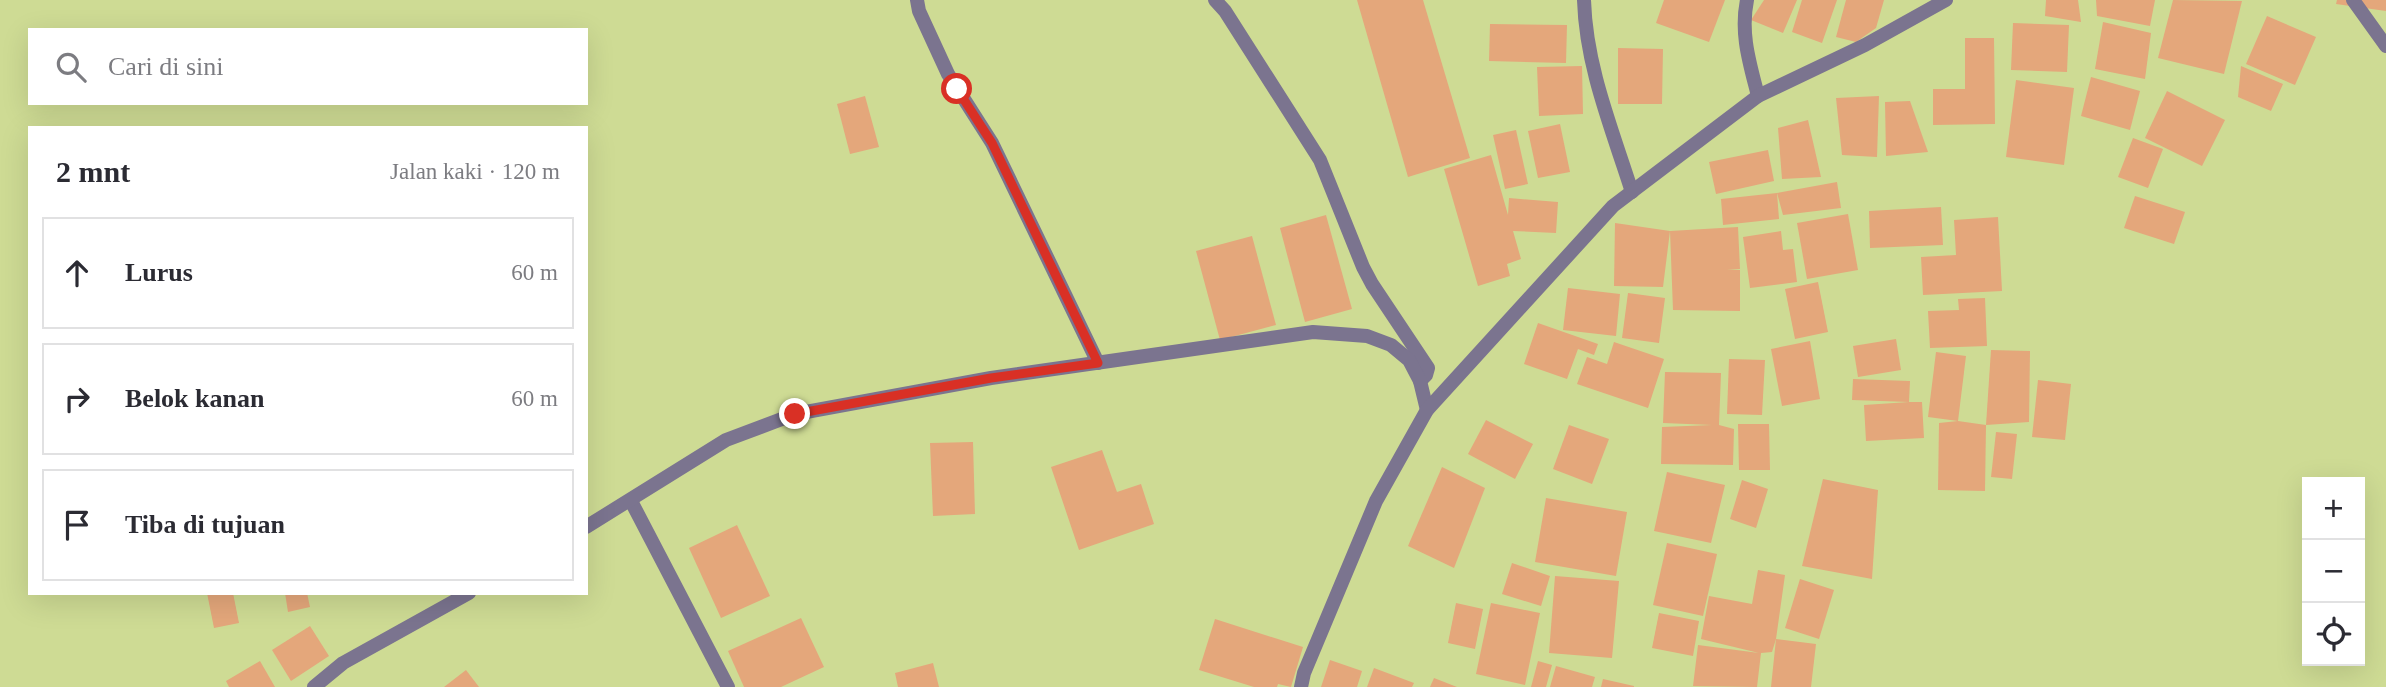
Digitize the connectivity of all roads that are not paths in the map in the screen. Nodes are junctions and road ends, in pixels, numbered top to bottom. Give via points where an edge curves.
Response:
1 (917, 0) edge
2 (1215, 0) edge
3 (1584, 0) edge
4 (1746, 0) edge
5 (1946, 0) edge
6 (2353, 0) edge
7 (2386, 46) edge
8 (1758, 96) junction
9 (1632, 192) junction
10 (1098, 363) junction
11 (1420, 381) junction
12 (1427, 410) junction
13 (631, 501) junction
14 (588, 526) edge
15 (465, 595) edge
16 (314, 687) edge
17 (728, 687) edge
18 (1301, 687) edge

1 - 10 street via 948,74 992,143
2 - 11 street via 1320,160 1372,284 1428,368
3 - 9 street via 1594,73
4 - 8 street via 1744,39
5 - 8 street
6 - 7 street
8 - 9 street
9 - 12 street via 1613,206
10 - 11 street via 1313,332 1333,333 1391,345 1409,360
10 - 13 street via 795,414 726,440
11 - 12 street
12 - 18 street via 1376,501
13 - 14 street
13 - 17 street
15 - 16 street via 343,663

